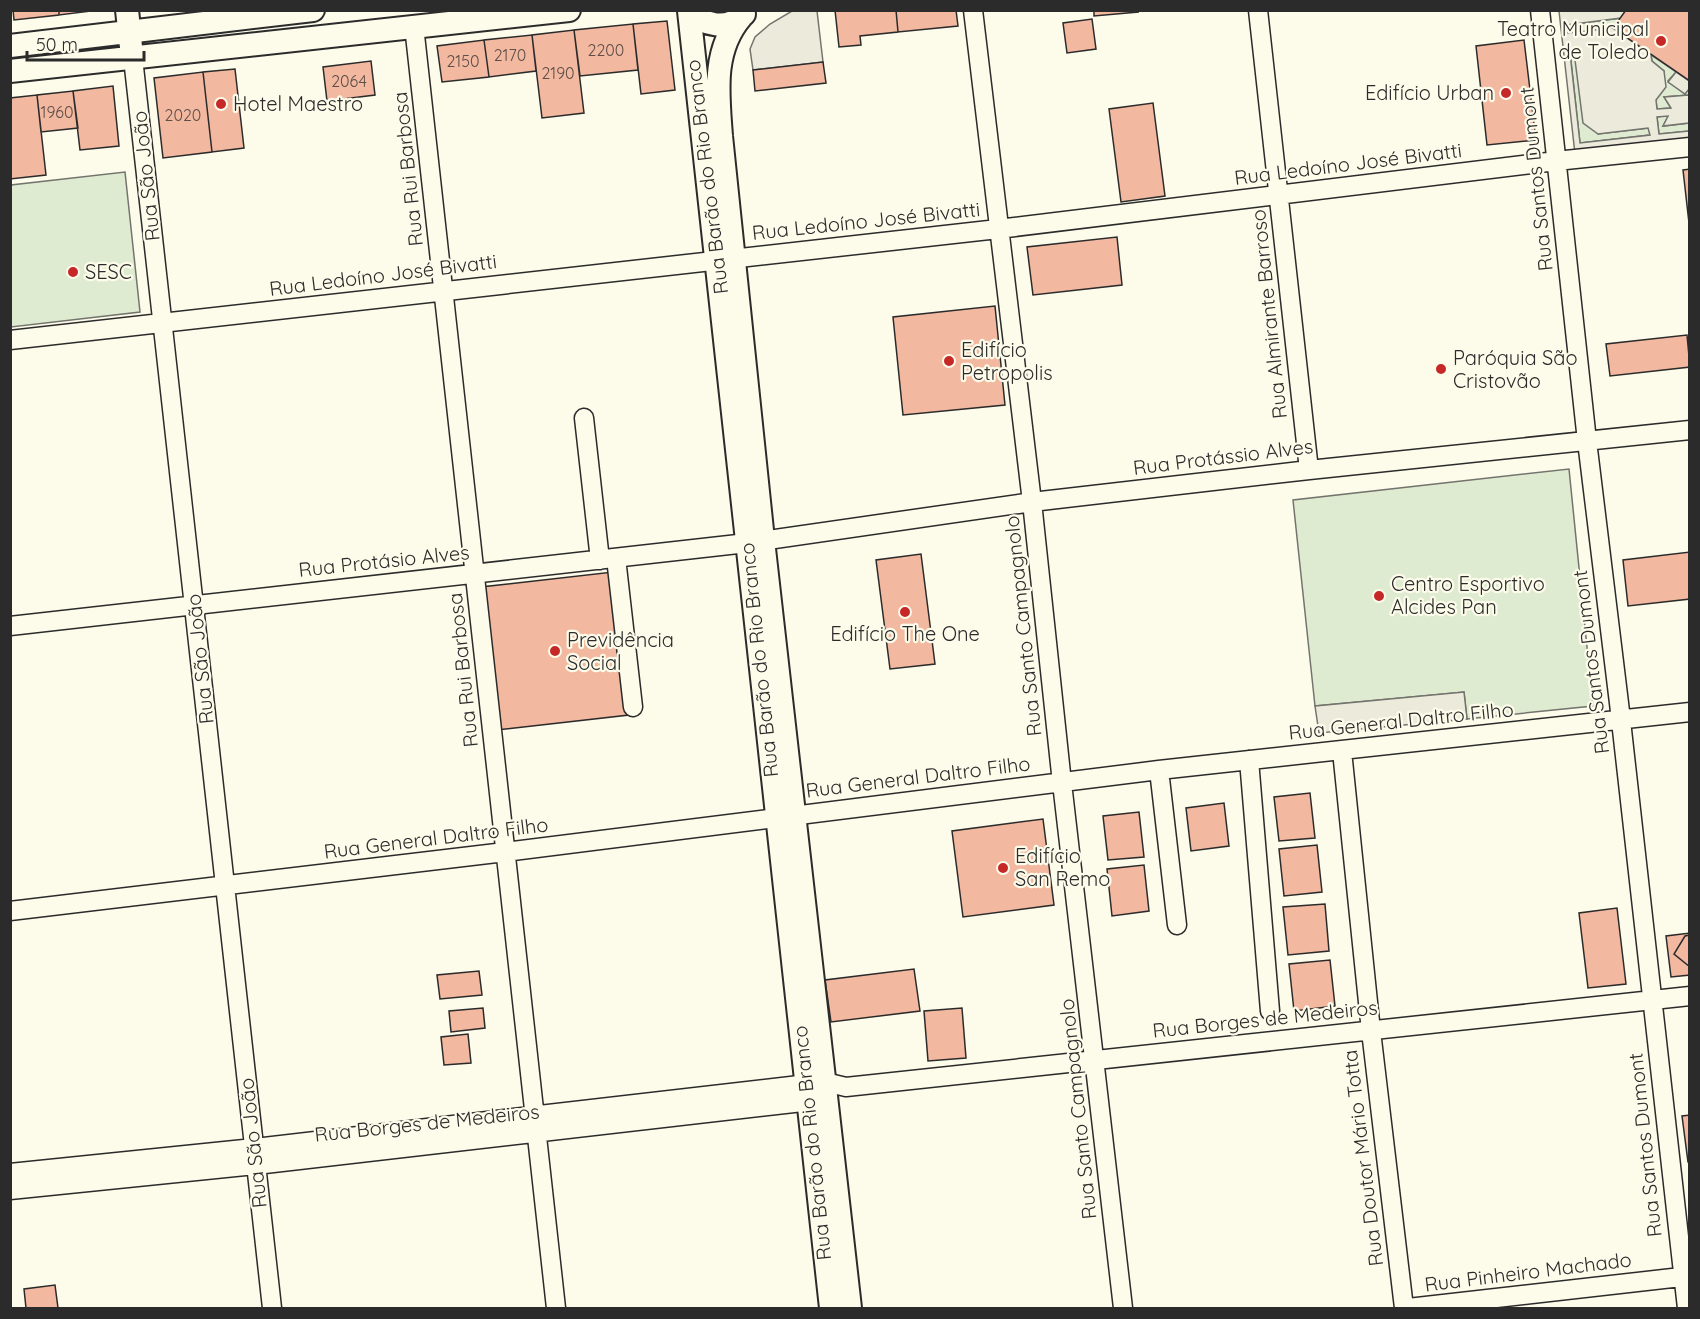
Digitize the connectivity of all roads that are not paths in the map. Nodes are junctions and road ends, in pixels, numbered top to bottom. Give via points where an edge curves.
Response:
1 (313, 10) edge
2 (569, 10) edge
3 (972, 10) edge
4 (1258, 10) edge
5 (1540, 10) edge
6 (689, 11) edge
7 (744, 14) edge
8 (129, 21) edge
9 (414, 26) junction
10 (10, 46) edge
11 (133, 58) junction
12 (10, 70) edge
13 (1689, 147) edge
14 (1556, 161) junction
15 (1279, 195) junction
16 (998, 229) junction
17 (726, 259) junction
18 (444, 291) junction
19 (162, 323) junction
20 (10, 340) edge
21 (584, 418) dead end
22 (1689, 430) edge
23 (1587, 441) junction
24 (1309, 470) junction
25 (1032, 502) junction
26 (755, 542) junction
27 (608, 559) junction
28 (475, 574) junction
29 (194, 606) junction
30 (10, 627) edge
31 (633, 707) dead end
32 (1689, 712) edge
33 (1620, 720) junction
34 (1342, 751) junction
35 (1250, 760) junction
36 (1159, 770) junction
37 (1062, 783) junction
38 (785, 817) junction
39 (505, 852) junction
40 (225, 886) junction
41 (10, 911) edge
42 (1177, 925) dead end
43 (1689, 996) edge
44 (1652, 1001) junction
45 (1270, 1011) dead end
46 (1371, 1031) junction
47 (1095, 1060) junction
48 (822, 1091) junction
49 (534, 1114) junction
50 (536, 1133) junction
51 (255, 1156) junction
52 (10, 1173) edge
53 (10, 1190) edge
54 (1686, 1276) edge
55 (272, 1308) edge
56 (556, 1308) edge
57 (831, 1308) edge
58 (850, 1308) edge
59 (1123, 1308) edge
60 (1406, 1308) edge
61 (1687, 1308) edge

1 - 8 main road
2 - 9 main road
3 - 16 street, Rua Santo Campagnolo
4 - 15 street, Rua Almirante Barroso
5 - 14 street, Rua Santos Dumont
6 - 7 main road via 708,24 720,25
6 - 17 main road, Rua Barão do Rio Branco
7 - 17 main road, Rua Barão do Rio Branco via 731,29 718,72
8 - 10 main road
8 - 11 main road, Rua São João
9 - 11 main road
9 - 18 street, Rua Rui Barbosa
11 - 12 main road
11 - 19 street, Rua São João
13 - 14 street, Rua Ledoíno José Bivatti
14 - 15 street, Rua Ledoíno José Bivatti
14 - 23 street, Rua Santos Dumont
15 - 16 street, Rua Ledoíno José Bivatti
15 - 24 street, Rua Almirante Barroso
16 - 17 street, Rua Ledoíno José Bivatti
16 - 25 street, Rua Santo Campagnolo
17 - 18 street, Rua Ledoíno José Bivatti
17 - 26 main road, Rua Barão do Rio Branco
18 - 19 street, Rua Ledoíno José Bivatti
18 - 28 street, Rua Rui Barbosa
19 - 20 street, Rua Ledoíno José Bivatti
19 - 29 street, Rua São João
21 - 27 street
22 - 23 street, Rua Protássio Alves
23 - 24 street, Rua Protássio Alves
23 - 33 street, Rua Santos Dumont
24 - 25 street, Rua Protássio Alves
25 - 26 street, Rua Protássio Alves
25 - 37 street, Rua Santo Campagnolo
26 - 27 street, Rua Protásio Alves
26 - 38 main road, Rua Barão do Rio Branco
27 - 28 street, Rua Protásio Alves
27 - 31 street
28 - 29 street, Rua Protásio Alves
28 - 39 street, Rua Rui Barbosa
29 - 30 street, Rua Protásio Alves
29 - 40 street, Rua São João
32 - 33 street, Rua General Daltro Filho
33 - 34 street, Rua General Daltro Filho
33 - 44 street, Rua Santos Dumont
34 - 35 street, Rua General Daltro Filho
34 - 46 street, Rua Doutor Mário Totta
35 - 36 street, Rua General Daltro Filho
35 - 45 street
36 - 37 street, Rua General Daltro Filho
36 - 42 street
37 - 38 street, Rua General Daltro Filho
37 - 47 street, Rua Santo Campagnolo
38 - 39 street, Rua General Daltro Filho
38 - 48 main road, Rua Barão do Rio Branco
39 - 40 street, Rua General Daltro Filho
39 - 49 street, Rua Rui Barbosa
40 - 41 street, Rua General Daltro Filho
40 - 51 street, Rua São João
43 - 44 street, Rua Borges de Medeiros
44 - 46 street, Rua Borges de Medeiros
44 - 54 street, Rua Santos Dumont
46 - 47 street, Rua Borges de Medeiros
46 - 60 street, Rua Doutor Mário Totta
47 - 48 street, Rua Borges de Medeiros
47 - 59 street, Rua Santo Campagnolo
48 - 49 street
48 - 50 street, Rua Borges de Medeiros
48 - 57 main road, Rua Barão do Rio Branco
48 - 58 main road, Rua Barão do Rio Branco
49 - 50 street, Rua Rui Barbosa
49 - 51 street
50 - 51 street, Rua Borges de Medeiros
50 - 56 street, Rua Rui Barbosa
51 - 52 street
51 - 53 street, Rua Borges de Medeiros
51 - 55 street, Rua São João
54 - 60 street, Rua Pinheiro Machado
54 - 61 street, Rua Santos Dumont

